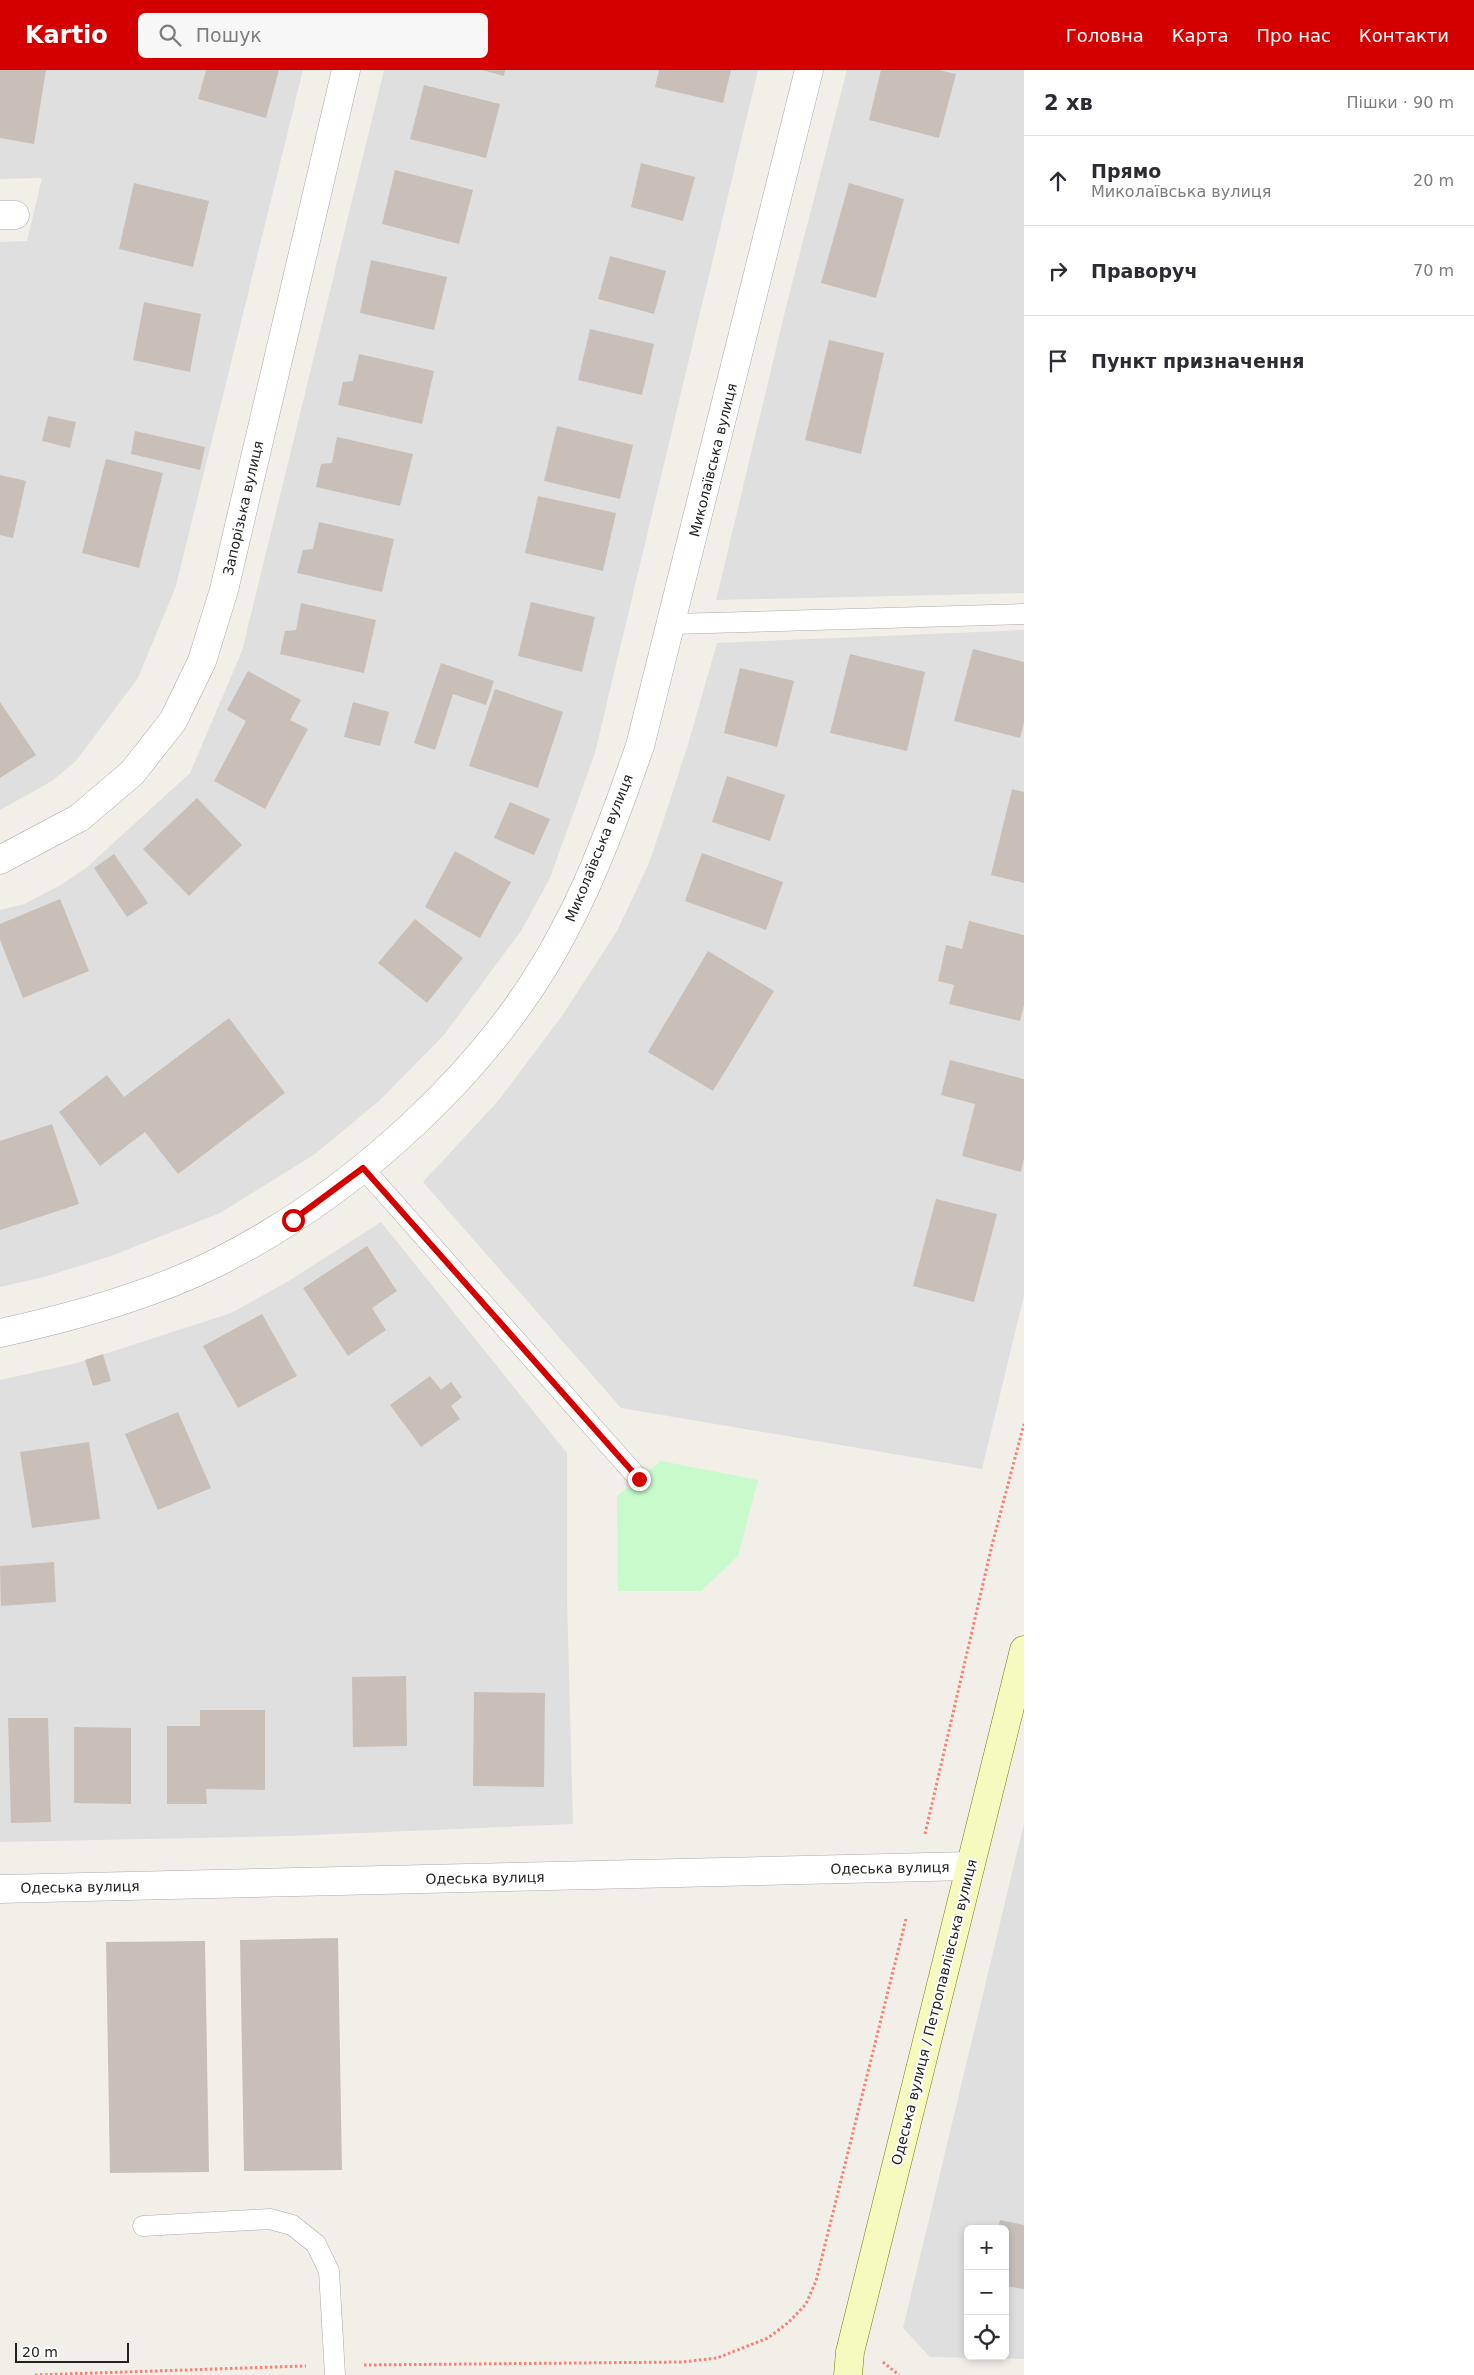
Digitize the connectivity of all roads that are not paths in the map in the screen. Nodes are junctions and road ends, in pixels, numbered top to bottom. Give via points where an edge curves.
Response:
1 (346, 70) edge
2 (809, 70) edge
3 (1024, 614) edge
4 (672, 624) junction
5 (0, 860) edge
6 (363, 1168) junction
7 (0, 1333) edge
8 (639, 1479) dead end
9 (1024, 1650) edge
10 (970, 1866) junction
11 (0, 1889) edge
12 (143, 2226) dead end
13 (335, 2370) edge
14 (848, 2375) edge

1 - 5 street, Запорізька вулиця via 224,590 202,661 173,721 132,773 79,818
2 - 4 street, Миколаївська вулиця
3 - 4 lane
4 - 6 street, Миколаївська вулиця via 640,746 610,830 565,930 524,998 469,1067
6 - 7 street, Миколаївська вулиця via 293,1220 217,1262 140,1295
6 - 8 lane
9 - 10 main road, Одеська вулиця / Петропавлівська вулиця
10 - 11 street, Одеська вулиця
10 - 14 main road, Одеська вулиця / Петропавлівська вулиця via 850,2352
12 - 13 lane via 270,2219 292,2225 316,2244 329,2271

